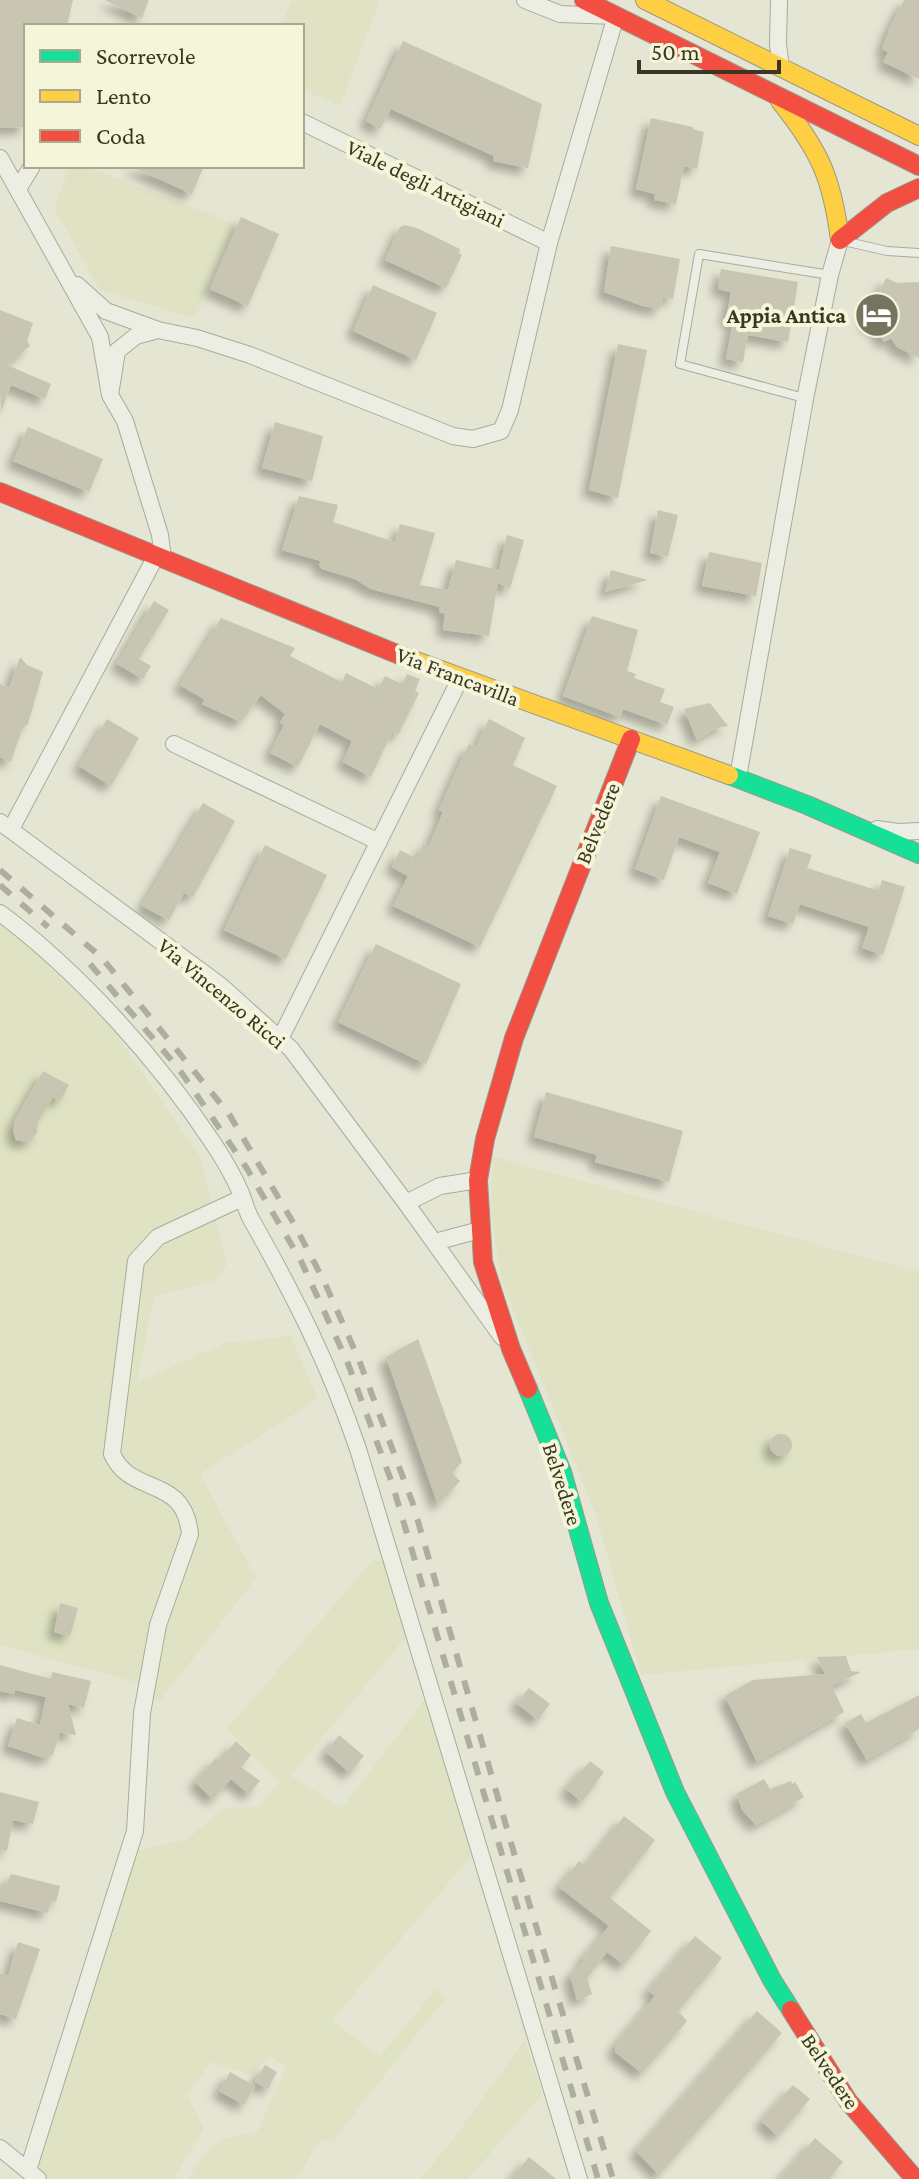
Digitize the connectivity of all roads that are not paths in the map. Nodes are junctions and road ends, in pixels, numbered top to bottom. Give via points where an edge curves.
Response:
1 (525, 0) edge
2 (584, 0) edge
3 (645, 0) edge
4 (779, 0) edge
5 (616, 16) junction
6 (781, 68) junction
7 (773, 93) junction
8 (304, 123) edge
9 (919, 136) edge
10 (0, 158) edge
11 (919, 166) edge
12 (31, 168) edge
13 (919, 188) edge
14 (18, 189) junction
15 (840, 240) junction
16 (549, 243) junction
17 (919, 253) edge
18 (830, 275) junction
19 (67, 276) junction
20 (158, 330) junction
21 (110, 395) junction
22 (805, 399) junction
23 (0, 492) edge
24 (159, 557) junction
25 (460, 679) junction
26 (631, 739) junction
27 (174, 744) dead end
28 (738, 777) junction
29 (5, 825) edge
30 (861, 826) junction
31 (919, 831) edge
32 (379, 842) junction
33 (919, 854) edge
34 (0, 913) edge
35 (280, 1039) junction
36 (478, 1180) junction
37 (242, 1198) junction
38 (406, 1203) junction
39 (480, 1230) junction
40 (435, 1242) junction
41 (511, 1349) junction
42 (0, 2148) edge
43 (33, 2175) edge
44 (579, 2179) edge
45 (915, 2179) edge

1 - 5 street via 560,14
2 - 5 main road
3 - 6 main road
4 - 6 street
5 - 7 main road
5 - 16 street
6 - 9 main road
7 - 11 main road
7 - 15 main road via 821,156 832,185
8 - 16 street, Viale degli Artigiani
10 - 14 street
12 - 14 street
13 - 15 main road via 880,206
14 - 19 street
15 - 17 lane
15 - 18 street
16 - 20 street via 510,410 501,431 473,439 453,436 250,355
18 - 22 street
18 - 22 lane via 699,254 680,364
19 - 20 street via 106,311
19 - 21 street via 100,337
20 - 21 street via 136,336 117,351
21 - 24 street via 125,421 160,535
22 - 28 street
23 - 24 main road, Via Francavilla
24 - 25 main road, Via Francavilla
24 - 29 street
25 - 26 main road, Via Francavilla
25 - 32 street
26 - 28 main road, Via Francavilla
26 - 36 main road, Belvedere via 514,1038
27 - 32 street
28 - 30 main road, Via Francavilla
29 - 35 street, Via Vincenzo Ricci via 221,986
30 - 31 street
30 - 33 main road, Via Francavilla
32 - 35 street
34 - 37 street via 134,1042 213,1144
35 - 38 street, Via Vincenzo Ricci
36 - 38 street via 440,1186
36 - 39 main road, Belvedere
37 - 43 street via 158,1237 136,1261 112,1454 125,1474 183,1506 190,1534 158,1625 142,1713 135,1831
37 - 44 street via 300,1307 342,1402
38 - 40 street, Via Vincenzo Ricci
39 - 40 street
39 - 41 main road, Belvedere via 483,1262
40 - 41 street, Via Vincenzo Ricci
41 - 45 main road, Belvedere via 562,1472 599,1603 675,1792 772,1980 848,2101
42 - 43 street

